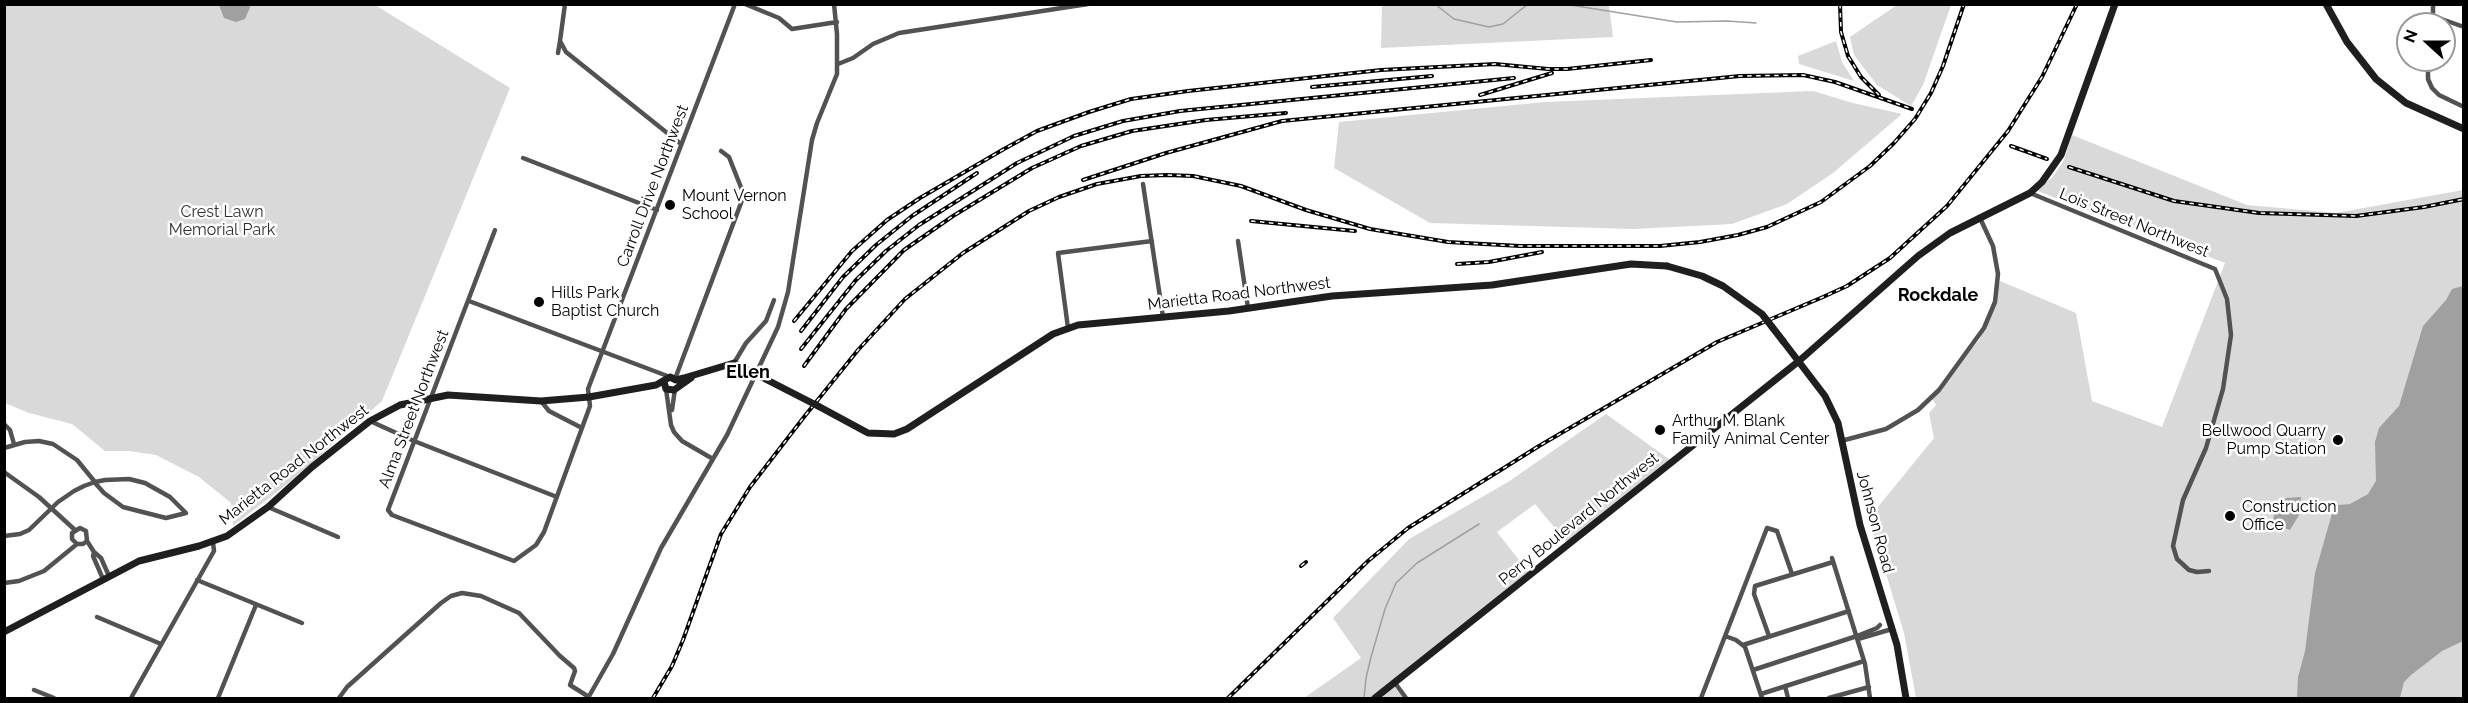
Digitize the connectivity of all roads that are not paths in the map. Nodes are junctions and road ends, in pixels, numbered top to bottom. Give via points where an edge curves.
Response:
1 (565, 4) edge
2 (735, 4) edge
3 (745, 4) edge
4 (834, 4) edge
5 (1088, 4) edge
6 (2115, 4) edge
7 (2326, 4) edge
8 (837, 22) junction
9 (561, 35) junction
10 (558, 53) dead end
11 (838, 64) junction
12 (2428, 72) edge
13 (2463, 107) edge
14 (2463, 129) edge
15 (681, 144) junction
16 (721, 151) dead end
17 (523, 158) dead end
18 (1143, 184) dead end
19 (2030, 193) junction
20 (657, 210) junction
21 (1980, 218) junction
22 (495, 230) dead end
23 (1152, 241) junction
24 (1238, 242) dead end
25 (469, 299) junction
26 (774, 300) dead end
27 (1248, 308) junction
28 (1163, 317) junction
29 (1068, 328) junction
30 (603, 351) junction
31 (1799, 361) junction
32 (736, 364) junction
33 (669, 382) junction
34 (432, 396) junction
35 (589, 397) junction
36 (541, 401) junction
37 (370, 421) junction
38 (4, 424) edge
39 (582, 428) junction
40 (414, 441) junction
41 (1842, 441) junction
42 (14, 444) junction
43 (4, 448) edge
44 (713, 459) junction
45 (4, 472) edge
46 (95, 482) junction
47 (557, 497) junction
48 (268, 507) junction
49 (52, 508) junction
50 (75, 530) junction
51 (4, 536) edge
52 (338, 537) dead end
53 (87, 541) junction
54 (213, 542) junction
55 (77, 544) junction
56 (536, 545) joint
57 (2209, 571) dead end
58 (1792, 574) junction
59 (106, 577) junction
60 (197, 580) junction
61 (4, 583) edge
62 (1745, 585) junction
63 (1755, 588) junction
64 (255, 605) junction
65 (1849, 611) junction
66 (97, 617) dead end
67 (302, 623) dead end
68 (1891, 625) junction
69 (4, 632) edge
70 (1725, 636) junction
71 (1769, 636) junction
72 (1857, 638) junction
73 (161, 644) junction
74 (1743, 645) junction
75 (1864, 661) junction
76 (1753, 670) junction
77 (1395, 683) junction
78 (1785, 687) junction
79 (1869, 687) junction
80 (34, 690) dead end
81 (1762, 696) edge
82 (589, 698) edge
83 (54, 699) edge
84 (131, 699) edge
85 (218, 699) edge
86 (339, 699) edge
87 (1375, 699) edge
88 (1406, 699) edge
89 (1701, 699) edge
90 (1788, 699) edge
91 (1829, 699) edge
92 (1870, 699) edge
93 (1905, 699) edge

1 - 9 street
2 - 15 street, Carroll Drive Northwest
3 - 8 street via 779,18 792,29
4 - 8 street
5 - 11 street via 899,33
6 - 19 street, Perry Boulevard Northwest via 2061,155
7 - 14 street via 2347,42 2376,79 2406,103
8 - 11 street
9 - 10 street
9 - 15 street via 570,57
11 - 44 street via 812,140 788,292 778,327
12 - 13 street via 2432,88
15 - 20 street, Carroll Drive Northwest
16 - 33 street via 729,157 744,195
17 - 20 street
18 - 23 street
19 - 21 street, Perry Boulevard Northwest
19 - 57 street, Lois Street Northwest via 2215,269 2227,298 2231,335 2223,389 2206,448 2183,500 2173,546 2177,558 2189,570
20 - 30 street, Carroll Drive Northwest
21 - 31 street, Perry Boulevard Northwest via 1918,256
21 - 41 street via 1994,246 1998,274 1995,302 1984,328 1939,390 1918,410 1886,429
22 - 25 street, Alma Street Northwest
23 - 28 street
23 - 29 street via 1058,253
24 - 27 street
25 - 30 street
25 - 34 street, Alma Street Northwest
26 - 32 street via 766,321 746,343
27 - 28 street, Marietta Road Northwest
27 - 31 street, Marietta Road Northwest, bridge via 1332,296 1492,285 1631,264 1667,266 1723,285 1762,314
28 - 29 street, Marietta Road Northwest
29 - 32 street, Marietta Road Northwest, bridge via 901,432 886,435 868,433
30 - 33 street
30 - 35 street, Carroll Drive Northwest via 588,388
31 - 41 street, Johnson Road via 1832,409
31 - 77 street, Perry Boulevard Northwest
32 - 33 street, Marietta Road Northwest
33 - 35 street, Marietta Road Northwest
33 - 44 street via 674,432
34 - 36 street, Marietta Road Northwest
34 - 37 street, Marietta Road Northwest via 400,405
34 - 40 street, Alma Street Northwest
35 - 36 street, Marietta Road Northwest
35 - 39 street, Carroll Drive Northwest
36 - 39 street via 549,411
37 - 40 street
37 - 48 street, Marietta Road Northwest
38 - 42 street
39 - 47 street, Carroll Drive Northwest
40 - 47 street
40 - 56 street, Alma Street Northwest via 388,507 390,514 510,561
41 - 68 street, Johnson Road via 1860,525
42 - 43 street
42 - 46 street via 53,444 77,460
44 - 82 street via 658,554
45 - 49 street
46 - 46 street via 129,479 145,483 170,497 186,513 166,518 123,507
46 - 49 street
47 - 56 street, Carroll Drive Northwest
48 - 52 street
48 - 54 street, Marietta Road Northwest
49 - 50 street
49 - 51 street via 29,530
50 - 53 street via 86,531
50 - 55 street via 72,539
53 - 55 street
53 - 59 street via 101,558
54 - 59 street, Marietta Road Northwest via 139,561
54 - 60 street via 214,551
55 - 61 street via 44,571
58 - 62 street via 1778,531 1767,528
58 - 63 street
58 - 65 street via 1832,560
59 - 69 street, Marietta Road Northwest
60 - 64 street
60 - 73 street
62 - 63 street
62 - 70 street
63 - 71 street
64 - 67 street
64 - 85 street
65 - 71 street
65 - 72 street
66 - 73 street
68 - 72 street
68 - 72 street via 1880,625
68 - 93 street, Johnson Road via 1904,675
70 - 74 street
70 - 89 street
71 - 74 street
72 - 75 street
72 - 76 street
73 - 84 street
74 - 76 street
75 - 78 street
75 - 79 street
76 - 81 street
77 - 87 street, Perry Boulevard Northwest
77 - 88 street
78 - 81 street
78 - 90 street
79 - 91 street
79 - 92 street
80 - 83 street
82 - 86 street via 570,685 574,668 519,613 481,596 462,593 441,603 347,687

